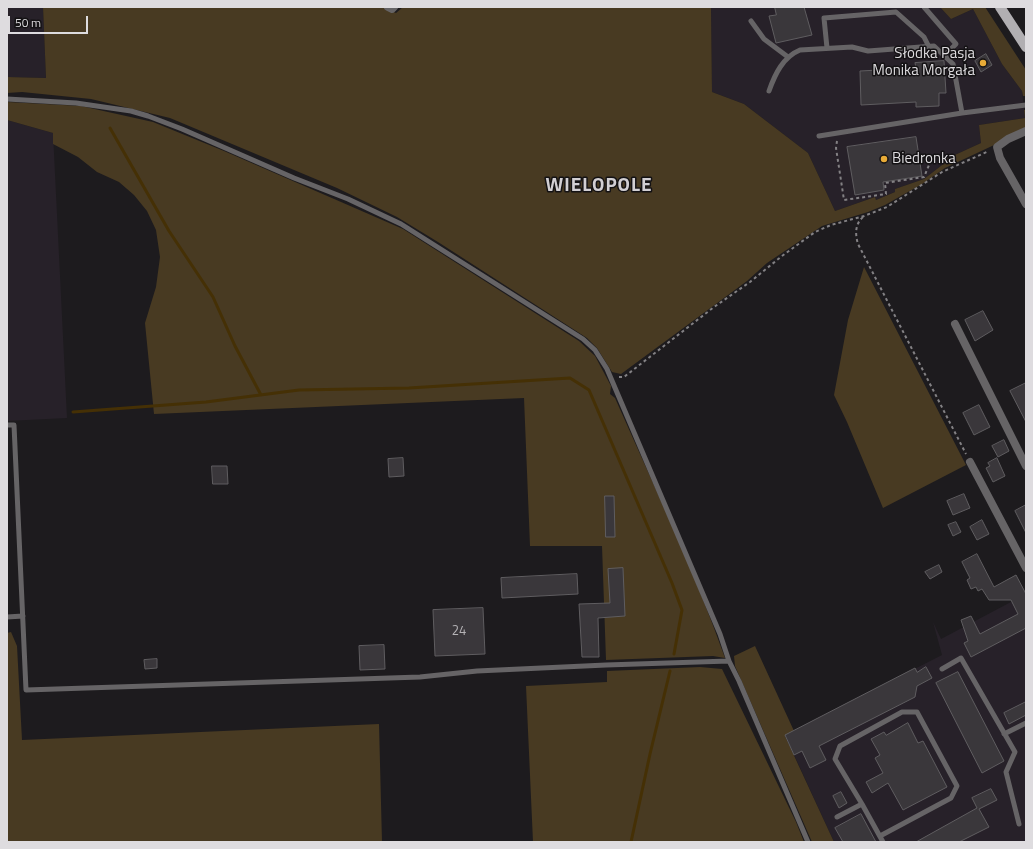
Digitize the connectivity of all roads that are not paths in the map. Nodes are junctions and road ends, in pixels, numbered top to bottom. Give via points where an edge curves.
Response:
1 (388, 7) edge
2 (394, 7) edge
3 (924, 7) edge
4 (1000, 7) edge
5 (751, 21) dead end
6 (929, 47) junction
7 (1026, 47) edge
8 (828, 48) junction
9 (944, 56) junction
10 (788, 57) junction
11 (768, 90) dead end
12 (7, 99) edge
13 (1026, 105) edge
14 (962, 113) junction
15 (1026, 131) edge
16 (819, 136) dead end
17 (1026, 204) edge
18 (955, 324) dead end
19 (7, 425) edge
20 (970, 462) road end
21 (1026, 466) edge
22 (1026, 568) edge
23 (22, 616) junction
24 (7, 617) edge
25 (729, 661) junction
26 (942, 669) dead end
27 (1026, 723) edge
28 (1004, 734) junction
29 (862, 804) junction
30 (837, 817) dead end
31 (1019, 824) dead end
32 (880, 836) junction
33 (808, 842) edge
34 (883, 842) edge

1 - 2 street
3 - 9 lane via 956,44
4 - 7 main road
5 - 10 lane via 764,39
6 - 8 lane via 868,51 852,47
6 - 8 lane via 924,37 896,12 824,18
6 - 9 lane via 934,46
8 - 10 lane via 800,50
9 - 14 lane via 953,64
10 - 11 lane
12 - 25 lane via 76,103 140,114 182,129 401,224 579,336 596,350 608,373 720,634
13 - 14 lane
14 - 16 lane
15 - 17 street via 997,147 1000,158
18 - 21 street
19 - 23 lane via 14,425
20 - 22 street
23 - 24 lane
23 - 25 lane via 26,690 420,677 477,671
25 - 33 lane
26 - 28 lane via 961,658
27 - 28 lane
28 - 31 lane via 1015,752 1006,772
29 - 30 lane
29 - 32 lane
29 - 32 lane via 835,759 840,746 902,712 917,712 957,786 951,798
32 - 34 lane

